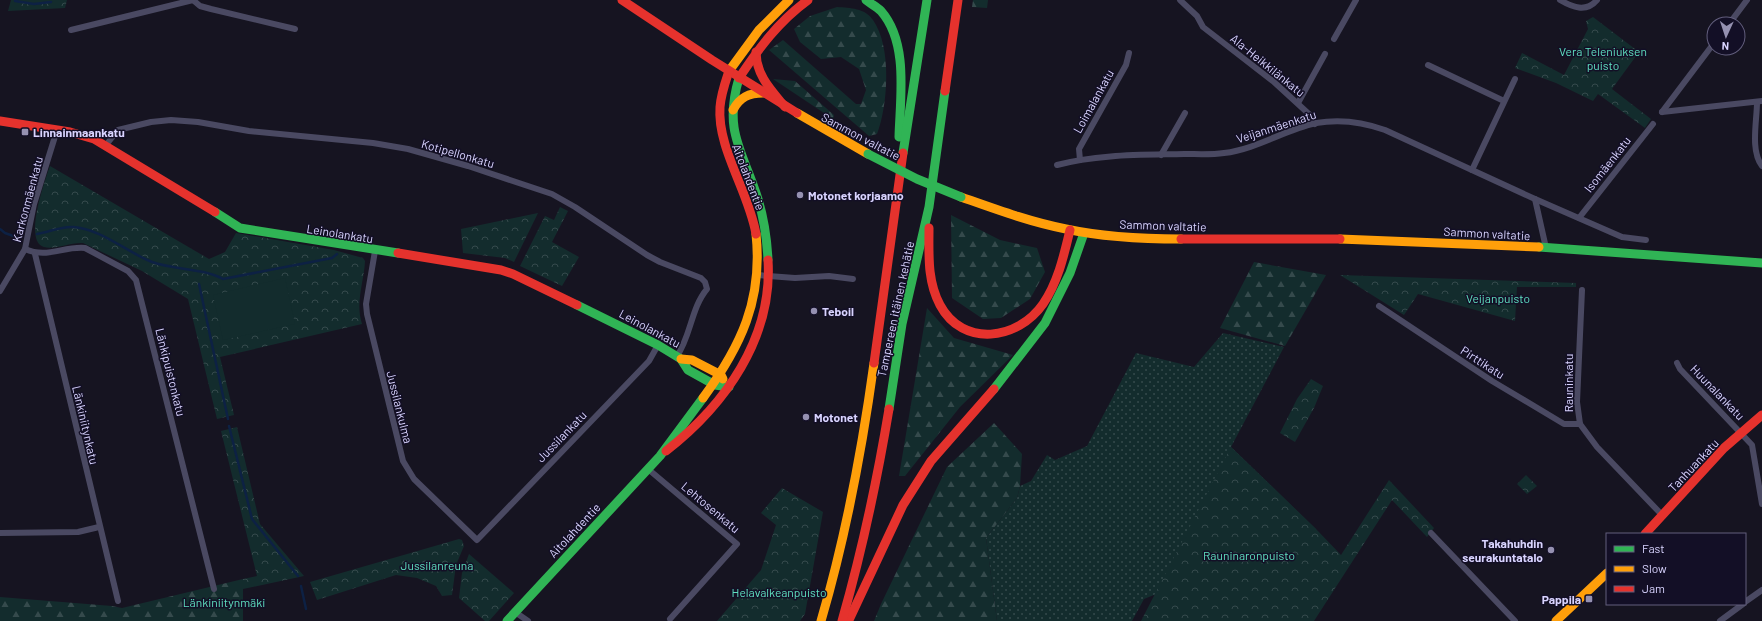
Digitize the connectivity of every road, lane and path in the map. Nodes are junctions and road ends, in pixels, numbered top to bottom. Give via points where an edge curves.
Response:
1 (193, 0) edge
2 (622, 0) edge
3 (789, 0) edge
4 (808, 0) edge
5 (866, 0) edge
6 (927, 0) edge
7 (958, 0) edge
8 (1180, 0) edge
9 (1356, 0) edge
10 (1560, 0) edge
11 (1597, 0) edge
12 (1747, 0) edge
13 (1735, 16) edge
14 (295, 29) dead end
15 (71, 30) dead end
16 (1334, 39) dead end
17 (756, 52) junction
18 (1129, 53) dead end
19 (1325, 54) dead end
20 (1706, 54) edge
21 (1428, 65) dead end
22 (729, 71) junction
23 (739, 78) junction
24 (1515, 79) dead end
25 (763, 93) junction
26 (1504, 102) junction
27 (1760, 102) edge
28 (1298, 103) junction
29 (785, 107) junction
30 (1185, 113) dead end
31 (731, 114) junction
32 (0, 121) edge
33 (1315, 124) junction
34 (1653, 124) dead end
35 (57, 130) junction
36 (106, 145) junction
37 (1161, 154) junction
38 (1080, 160) junction
39 (1057, 166) dead end
40 (1762, 166) edge
41 (1472, 170) junction
42 (899, 172) junction
43 (1535, 199) junction
44 (929, 207) junction
45 (1579, 218) junction
46 (1070, 230) junction
47 (1084, 233) junction
48 (1646, 240) dead end
49 (1546, 248) junction
50 (25, 249) junction
51 (375, 251) junction
52 (35, 254) junction
53 (1762, 263) edge
54 (757, 275) junction
55 (768, 276) junction
56 (854, 279) dead end
57 (1582, 290) dead end
58 (0, 291) edge
59 (1379, 306) dead end
60 (658, 345) junction
61 (679, 358) junction
62 (1677, 364) dead end
63 (721, 375) junction
64 (715, 384) junction
65 (729, 387) junction
66 (1762, 415) edge
67 (1580, 424) junction
68 (1742, 432) junction
69 (660, 456) junction
70 (648, 469) junction
71 (1762, 504) edge
72 (1663, 516) junction
73 (99, 527) junction
74 (0, 533) edge
75 (1431, 533) dead end
76 (1646, 533) edge
77 (477, 540) joint
78 (1606, 574) edge
79 (214, 589) dead end
80 (1762, 590) edge
81 (118, 601) dead end
82 (1746, 602) edge
83 (1741, 605) edge
84 (515, 612) junction
85 (670, 619) dead end
86 (507, 621) edge
87 (528, 621) edge
88 (821, 621) edge
89 (842, 621) edge
90 (848, 621) edge
91 (1515, 621) edge
92 (1556, 621) edge
93 (1720, 621) edge

1 - 14 street via 200,6 210,9
1 - 15 street
2 - 22 main road, Sammon valtatie
3 - 22 main road, Aitolahdentie via 759,30
4 - 17 main road, Aitolahdentie via 784,19
5 - 42 main road via 880,9 887,19 899,52
6 - 42 main road, Tampereen itäinen kehätie
7 - 44 main road, Tampereen itäinen kehätie
8 - 28 street, Ala-Heikkilänkatu via 1197,16 1203,27
9 - 16 street
10 - 11 street via 1579,8
12 - 13 street
17 - 23 main road, Aitolahdentie
17 - 29 main road via 755,61 759,74
18 - 38 street, Loimalankatu via 1126,65 1079,149
19 - 28 street
20 - 27 street via 1662,112
21 - 26 street
22 - 23 main road, Sammon valtatie
22 - 54 main road, Aitolahdentie via 720,108 721,132 754,223 758,249
23 - 25 main road, Sammon valtatie
23 - 31 main road, Aitolahdentie
24 - 26 street
25 - 29 main road, Sammon valtatie
25 - 31 main road via 743,97
26 - 41 street
27 - 40 street via 1756,155
28 - 33 street, Ala-Heikkilänkatu
29 - 46 main road, Sammon valtatie, bridge via 815,126 917,179 1008,213
30 - 37 street
31 - 55 main road, Aitolahdentie via 738,150 751,180 764,222
32 - 35 main road, Leinolankatu
33 - 37 street, Veijanmäenkatu via 1223,154
33 - 41 street, Veijanmäenkatu via 1340,121 1376,126
34 - 45 street, Isomäenkatu
35 - 36 main road, Leinolankatu via 86,136
35 - 50 street, Karkonmäenkatu via 34,204
36 - 51 main road, Leinolankatu via 240,228
36 - 61 street, Kotipellonkatu via 118,130 127,127 171,120 198,122 249,131 373,143 408,150 468,166 552,194 647,255 705,282 707,289 699,302
37 - 38 street, Veijanmäenkatu
38 - 39 street, Veijanmäenkatu
41 - 43 street, Veijanmäenkatu
42 - 88 main road, Tampereen itäinen kehätie via 859,463 838,559
43 - 45 street, Veijanmäenkatu
43 - 49 street
44 - 46 main road via 928,259 938,302 952,321 967,330 983,334 994,335 1017,328 1038,310 1056,278
44 - 89 main road, Tampereen itäinen kehätie via 902,324 879,469 858,566
45 - 48 street, Veijanmäenkatu via 1622,237
46 - 47 main road, Sammon valtatie
47 - 49 main road, Sammon valtatie via 1188,239 1302,238
47 - 90 main road via 1070,273 1045,323 991,394 931,461 903,505
49 - 53 main road, Sammon valtatie
50 - 52 street
50 - 58 street, Karkonmäenkatu
51 - 60 main road, Leinolankatu via 501,270
51 - 77 street, Jussilankulma via 366,304 367,314 403,461 414,479
52 - 73 street, Länkiniitynkatu
52 - 79 street, Länkipuistonkatu via 85,248 128,271 136,280
54 - 55 street
54 - 63 main road, Aitolahdentie via 750,313 738,344
55 - 56 street via 829,276
55 - 65 main road, Aitolahdentie via 758,329 742,368
57 - 67 street, Rauninkatu via 1577,402
59 - 67 street, Pirttikatu via 1492,381 1564,424
60 - 61 main road, Leinolankatu
60 - 77 street, Jussilankatu via 649,361
61 - 63 main road, Leinolankatu via 692,360
61 - 64 main road, Leinolankatu via 688,370
62 - 68 street, Huunalankatu
63 - 64 main road, Aitolahdentie
63 - 65 main road, Leinolankatu
64 - 65 main road, Leinolankatu
64 - 69 main road, Aitolahdentie
65 - 69 main road, Aitolahdentie via 676,444
66 - 68 main road, Tanhuankatu
67 - 72 street, Rauninkatu via 1598,447
68 - 71 street, Huunalankatu via 1755,452
68 - 72 main road, Tanhuankatu via 1724,448
69 - 70 main road, Aitolahdentie
70 - 84 main road, Aitolahdentie
70 - 85 street, Lehtosenkatu via 737,544
72 - 76 main road, Tanhuankatu
73 - 74 street via 78,532
73 - 81 street, Länkiniitynkatu
75 - 91 street
78 - 92 main road
80 - 82 street
83 - 93 street
84 - 86 main road, Aitolahdentie
84 - 87 street

